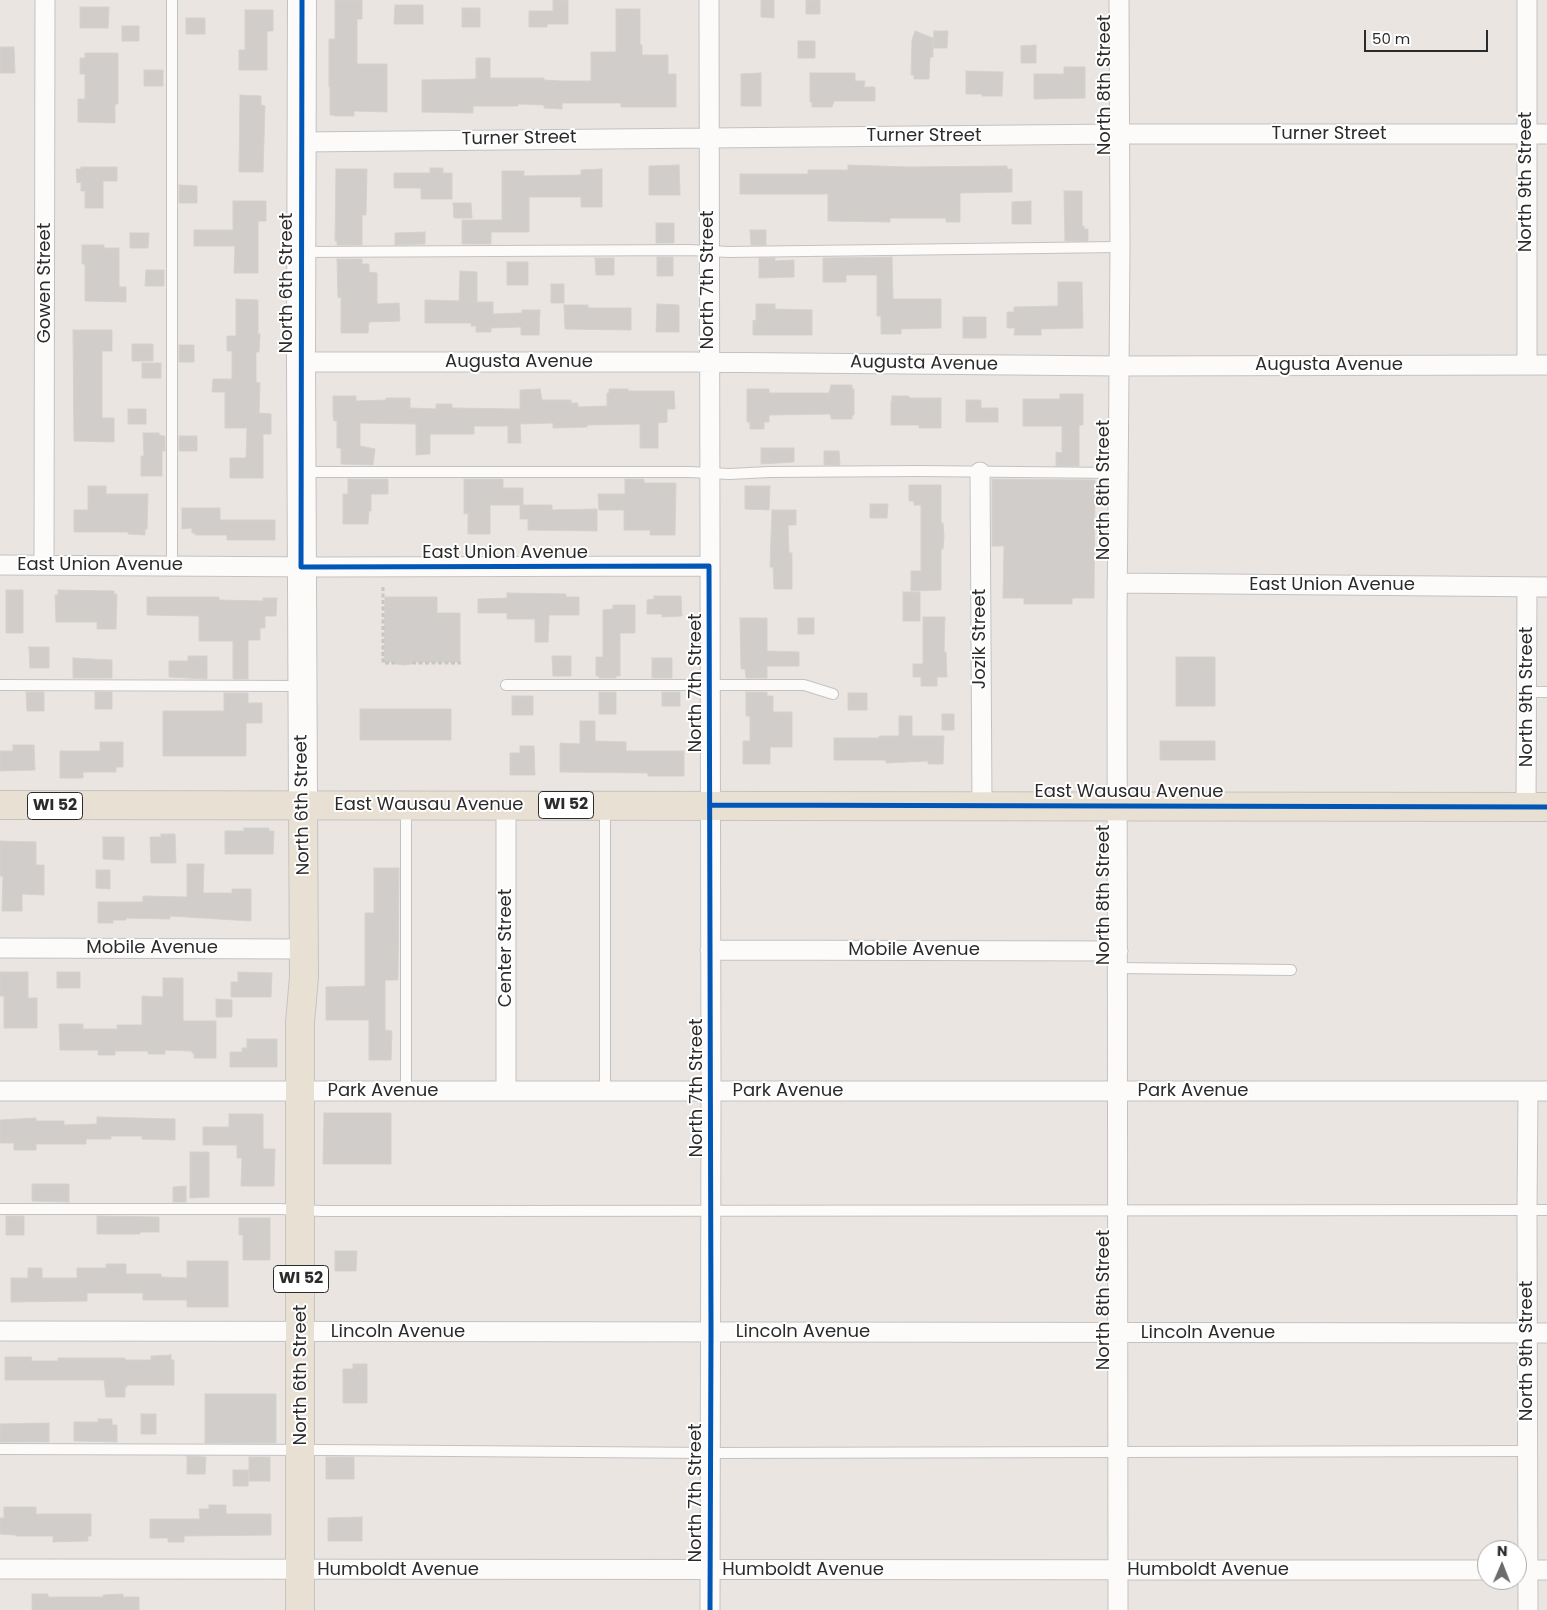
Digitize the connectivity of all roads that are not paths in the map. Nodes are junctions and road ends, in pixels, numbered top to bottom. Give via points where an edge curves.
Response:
1 (45, 0) edge
2 (172, 0) edge
3 (302, 0) edge
4 (709, 0) edge
5 (1119, 0) edge
6 (1527, 0) edge
7 (1119, 134) junction
8 (1526, 134) junction
9 (1547, 134) edge
10 (708, 137) junction
11 (301, 142) junction
12 (1120, 247) junction
13 (301, 252) junction
14 (709, 252) junction
15 (301, 362) junction
16 (708, 362) junction
17 (1527, 365) junction
18 (1547, 365) edge
19 (1119, 366) junction
20 (301, 472) junction
21 (980, 472) junction
22 (709, 473) junction
23 (1118, 473) junction
24 (0, 565) edge
25 (44, 565) junction
26 (172, 566) junction
27 (709, 566) junction
28 (301, 567) junction
29 (1117, 583) junction
30 (1527, 586) junction
31 (1547, 587) edge
32 (0, 685) edge
33 (506, 685) dead end
34 (710, 685) junction
35 (302, 686) junction
36 (1527, 692) junction
37 (1547, 692) edge
38 (833, 694) dead end
39 (0, 805) edge
40 (304, 805) junction
41 (406, 805) junction
42 (506, 805) junction
43 (605, 805) junction
44 (710, 805) junction
45 (982, 805) junction
46 (1117, 805) junction
47 (110, 806) junction
48 (215, 806) junction
49 (1536, 807) edge
50 (0, 812) edge
51 (0, 948) edge
52 (304, 949) junction
53 (710, 950) junction
54 (1118, 959) junction
55 (1290, 970) dead end
56 (0, 1091) edge
57 (301, 1091) junction
58 (406, 1091) junction
59 (506, 1091) junction
60 (605, 1091) junction
61 (711, 1091) junction
62 (1118, 1091) junction
63 (1528, 1092) junction
64 (1547, 1092) edge
65 (0, 1209) edge
66 (300, 1210) junction
67 (1526, 1210) junction
68 (1547, 1210) edge
69 (711, 1211) junction
70 (1118, 1211) junction
71 (0, 1331) edge
72 (301, 1332) junction
73 (711, 1332) junction
74 (1117, 1333) junction
75 (1547, 1333) edge
76 (1527, 1334) junction
77 (0, 1449) edge
78 (301, 1450) junction
79 (1528, 1450) junction
80 (1117, 1452) junction
81 (710, 1453) junction
82 (1524, 1540) edge
83 (0, 1569) edge
84 (301, 1570) junction
85 (710, 1570) junction
86 (1119, 1570) junction
87 (1477, 1570) edge
88 (1527, 1570) edge
89 (1547, 1570) edge
90 (1525, 1590) edge
91 (300, 1610) edge
92 (710, 1610) edge
93 (1118, 1610) edge
94 (1528, 1610) edge

1 - 25 street, Gowen Street
2 - 26 lane
3 - 11 main road, North 6th Street
4 - 10 street, North 7th Street
5 - 7 street, North 8th Street
6 - 8 street, North 9th Street
7 - 8 street, Turner Street
7 - 10 street, Turner Street
7 - 12 street, North 8th Street
8 - 9 street, Turner Street
8 - 17 street, North 9th Street
10 - 11 street, Turner Street
10 - 14 street, North 7th Street
11 - 13 main road, North 6th Street
12 - 14 lane
12 - 19 street, North 8th Street
13 - 14 lane
13 - 15 main road, North 6th Street
14 - 16 street, North 7th Street
15 - 16 street, Augusta Avenue
15 - 20 main road, North 6th Street
16 - 19 street, Augusta Avenue
16 - 22 street, North 7th Street
17 - 18 street, Augusta Avenue
17 - 19 street, Augusta Avenue
19 - 23 street, North 8th Street
20 - 22 lane
20 - 28 main road, North 6th Street
21 - 22 lane
21 - 23 lane
21 - 45 street, Jozik Street
22 - 27 street, North 7th Street
23 - 29 street, North 8th Street
24 - 25 street, East Union Avenue
25 - 26 street, East Union Avenue
26 - 28 street, East Union Avenue
27 - 28 street, East Union Avenue
27 - 34 street, North 7th Street
28 - 35 main road, North 6th Street
29 - 30 street, East Union Avenue
29 - 46 street, North 8th Street
30 - 31 street, East Union Avenue
30 - 36 street, North 9th Street
32 - 35 lane
33 - 34 lane
34 - 38 lane via 804,685
34 - 44 street, North 7th Street
35 - 40 main road, North 6th Street
36 - 37 lane
36 - 49 street, North 9th Street
39 - 47 main road, East Wausau Avenue / WI 52
40 - 41 main road, East Wausau Avenue / WI 52
40 - 48 main road, East Wausau Avenue / WI 52
40 - 52 main road, North 6th Street / WI 52
41 - 42 main road, East Wausau Avenue / WI 52
41 - 58 lane
42 - 43 main road, East Wausau Avenue / WI 52
42 - 59 street, Center Street
43 - 44 main road, East Wausau Avenue / WI 52
43 - 60 lane
44 - 45 main road, East Wausau Avenue / WI 52
44 - 53 street, North 7th Street
45 - 46 main road, East Wausau Avenue / WI 52
46 - 49 main road, East Wausau Avenue / WI 52
46 - 54 street, North 8th Street
47 - 48 main road, East Wausau Avenue / WI 52
47 - 50 main road via 51,812
48 - 52 main road via 275,812 290,823 294,924
51 - 52 street, Mobile Avenue
52 - 57 main road, North 6th Street / WI 52
53 - 54 street, Mobile Avenue
53 - 61 street, North 7th Street
54 - 55 lane
54 - 62 street, North 8th Street
56 - 57 street, Park Avenue
57 - 58 street, Park Avenue
57 - 66 main road, North 6th Street / WI 52
58 - 59 street, Park Avenue
59 - 60 street, Park Avenue
60 - 61 street, Park Avenue
61 - 62 street, Park Avenue
61 - 69 street, North 7th Street
62 - 63 street, Park Avenue
62 - 70 street, North 8th Street
63 - 64 street, Park Avenue
63 - 67 street, North 9th Street
65 - 66 lane
66 - 69 lane
66 - 72 main road, North 6th Street / WI 52
67 - 68 lane
67 - 70 lane
67 - 76 street, North 9th Street
69 - 70 lane
69 - 73 street, North 7th Street
70 - 74 street, North 8th Street
71 - 72 street, Lincoln Avenue
72 - 73 street, Lincoln Avenue
72 - 78 main road, North 6th Street / WI 52
73 - 74 street, Lincoln Avenue
73 - 81 street, North 7th Street
74 - 76 street, Lincoln Avenue
74 - 80 street, North 8th Street
75 - 76 street, Lincoln Avenue
76 - 79 street, North 9th Street
77 - 78 lane
78 - 81 lane
78 - 84 main road, North 6th Street / WI 52
79 - 80 lane
79 - 82 street, North 9th Street
80 - 81 lane
80 - 86 street, North 8th Street
81 - 85 street, North 7th Street
83 - 84 street, Humboldt Avenue
84 - 85 street, Humboldt Avenue
84 - 91 main road, North 6th Street / WI 52
85 - 86 street, Humboldt Avenue
85 - 92 street, North 7th Street
86 - 87 street, Humboldt Avenue
86 - 93 street, North 8th Street
88 - 89 street
90 - 94 street, North 9th Street

